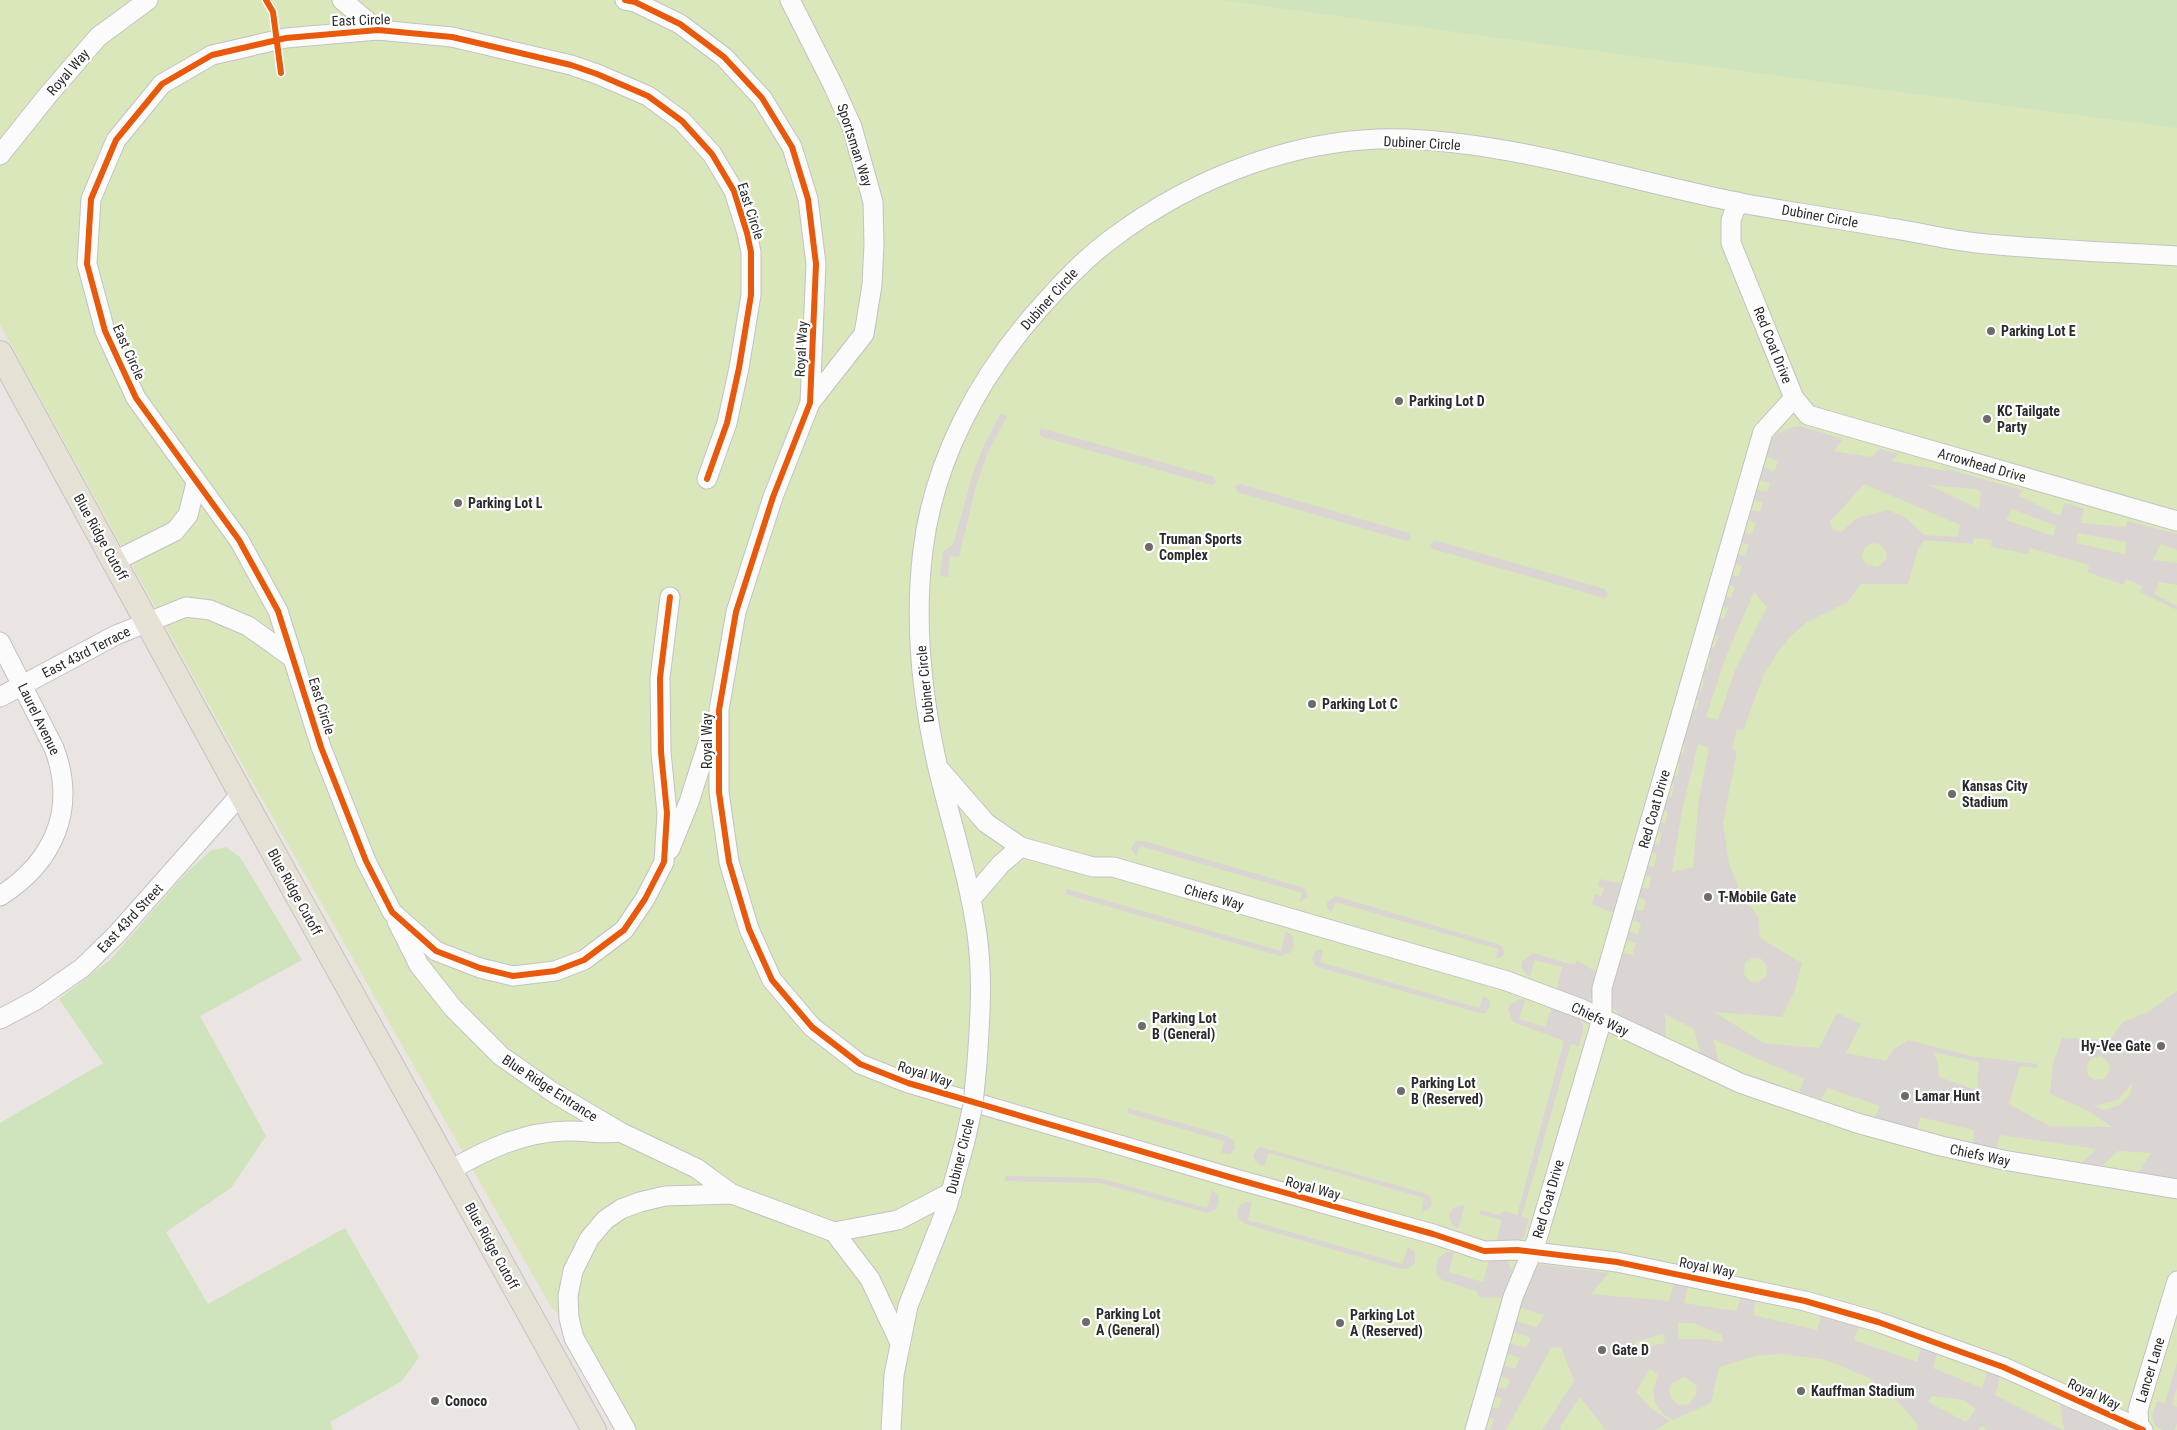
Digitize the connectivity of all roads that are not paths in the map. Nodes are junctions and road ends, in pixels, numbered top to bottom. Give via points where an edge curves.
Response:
1 (148, 0) edge
2 (342, 0) edge
3 (625, 0) edge
4 (790, 0) edge
5 (378, 30) junction
6 (0, 155) edge
7 (1738, 202) junction
8 (2177, 256) edge
9 (0, 353) edge
10 (1794, 398) junction
11 (810, 403) junction
12 (708, 479) dead end
13 (196, 484) junction
14 (2177, 521) edge
15 (115, 561) junction
16 (670, 597) dead end
17 (146, 622) junction
18 (0, 642) edge
19 (294, 659) junction
20 (23, 684) junction
21 (0, 697) edge
22 (719, 710) junction
23 (939, 769) junction
24 (241, 794) junction
25 (1021, 847) junction
26 (664, 862) junction
27 (0, 896) edge
28 (971, 899) junction
29 (392, 912) junction
30 (0, 1019) edge
31 (1602, 1019) junction
32 (620, 1132) junction
33 (450, 1170) junction
34 (2177, 1189) edge
35 (952, 1192) junction
36 (732, 1194) junction
37 (834, 1232) junction
38 (1530, 1253) junction
39 (2177, 1281) edge
40 (900, 1342) junction
41 (2141, 1429) edge
42 (594, 1430) edge
43 (626, 1430) edge
44 (891, 1430) edge
45 (1475, 1430) edge

1 - 6 street, Royal Way via 98,37
2 - 5 street
3 - 11 street, Royal Way via 680,24 724,57 762,98 792,146 808,199 816,264
4 - 11 street, Sportsman Way via 852,127 873,202 872,285 864,334
5 - 12 street, East Circle via 452,37 597,74 648,96 693,132 712,154 734,191 747,233 751,252 751,294 729,414
5 - 13 street, East Circle via 286,38 212,55 162,84 116,140 91,199 87,264 104,331 136,398
7 - 8 street, Dubiner Circle via 1972,242
7 - 10 street, Red Coat Drive via 1731,220 1731,243
7 - 23 street, Dubiner Circle via 1633,176 1491,148 1406,139 1374,140 1309,149 1244,167 1184,193 1130,225 1080,265 1008,346 969,409 942,472 924,545 920,606 928,719
9 - 15 main road, Blue Ridge Cutoff
10 - 14 street, Arrowhead Drive via 1808,416
10 - 31 street, Red Coat Drive via 1763,432 1602,988
11 - 22 street, Royal Way via 773,498 736,612
13 - 15 street via 188,515 175,530
13 - 19 street, East Circle via 239,540 278,611
15 - 17 main road, Blue Ridge Cutoff
16 - 26 street, East Circle via 660,678 667,813
17 - 19 street via 186,607 210,610 248,626
17 - 20 street, East 43rd Terrace
17 - 24 main road, Blue Ridge Cutoff
18 - 20 street, Laurel Avenue
19 - 29 street, East Circle via 321,747 366,861
20 - 21 street, East 43rd Terrace
20 - 27 street, Laurel Avenue via 60,763 63,809 59,826 40,861 25,878
22 - 26 street, East Circle via 689,802
22 - 38 street, Royal Way via 719,792 727,854 749,929 772,980 812,1027 860,1064 908,1083 1484,1250
23 - 25 street, Chiefs Way via 986,823
23 - 28 street, Dubiner Circle
24 - 30 street, East 43rd Street via 116,935 82,968 36,1000
24 - 33 main road, Blue Ridge Cutoff
25 - 28 street via 1001,864
25 - 31 street, Chiefs Way via 1093,867 1113,867 1507,981
26 - 29 street, East Circle via 646,899 624,930 584,960 555,971 514,976 480,968 436,951
28 - 35 street, Dubiner Circle, bridge via 982,994 973,1105
29 - 32 street, Blue Ridge Entrance via 419,965 453,1008 501,1056 554,1093
31 - 34 street, Chiefs Way via 1740,1083 1866,1126 2002,1160
31 - 38 street, Red Coat Drive
32 - 33 street via 565,1131 528,1136 485,1150
32 - 36 street, Blue Ridge Entrance via 696,1168
33 - 42 main road, Blue Ridge Cutoff
35 - 37 street via 898,1220
35 - 40 street, Dubiner Circle via 919,1273
36 - 37 street
36 - 43 street via 665,1196 621,1209 605,1220 589,1239 573,1270 568,1296 574,1338
37 - 40 street via 870,1279
38 - 41 street, Royal Way via 1617,1262 1814,1303 1878,1322 2003,1367
38 - 45 street, Red Coat Drive via 1513,1297
39 - 41 street, Lancer Lane via 2138,1410
40 - 44 street, Dubiner Circle via 894,1375

